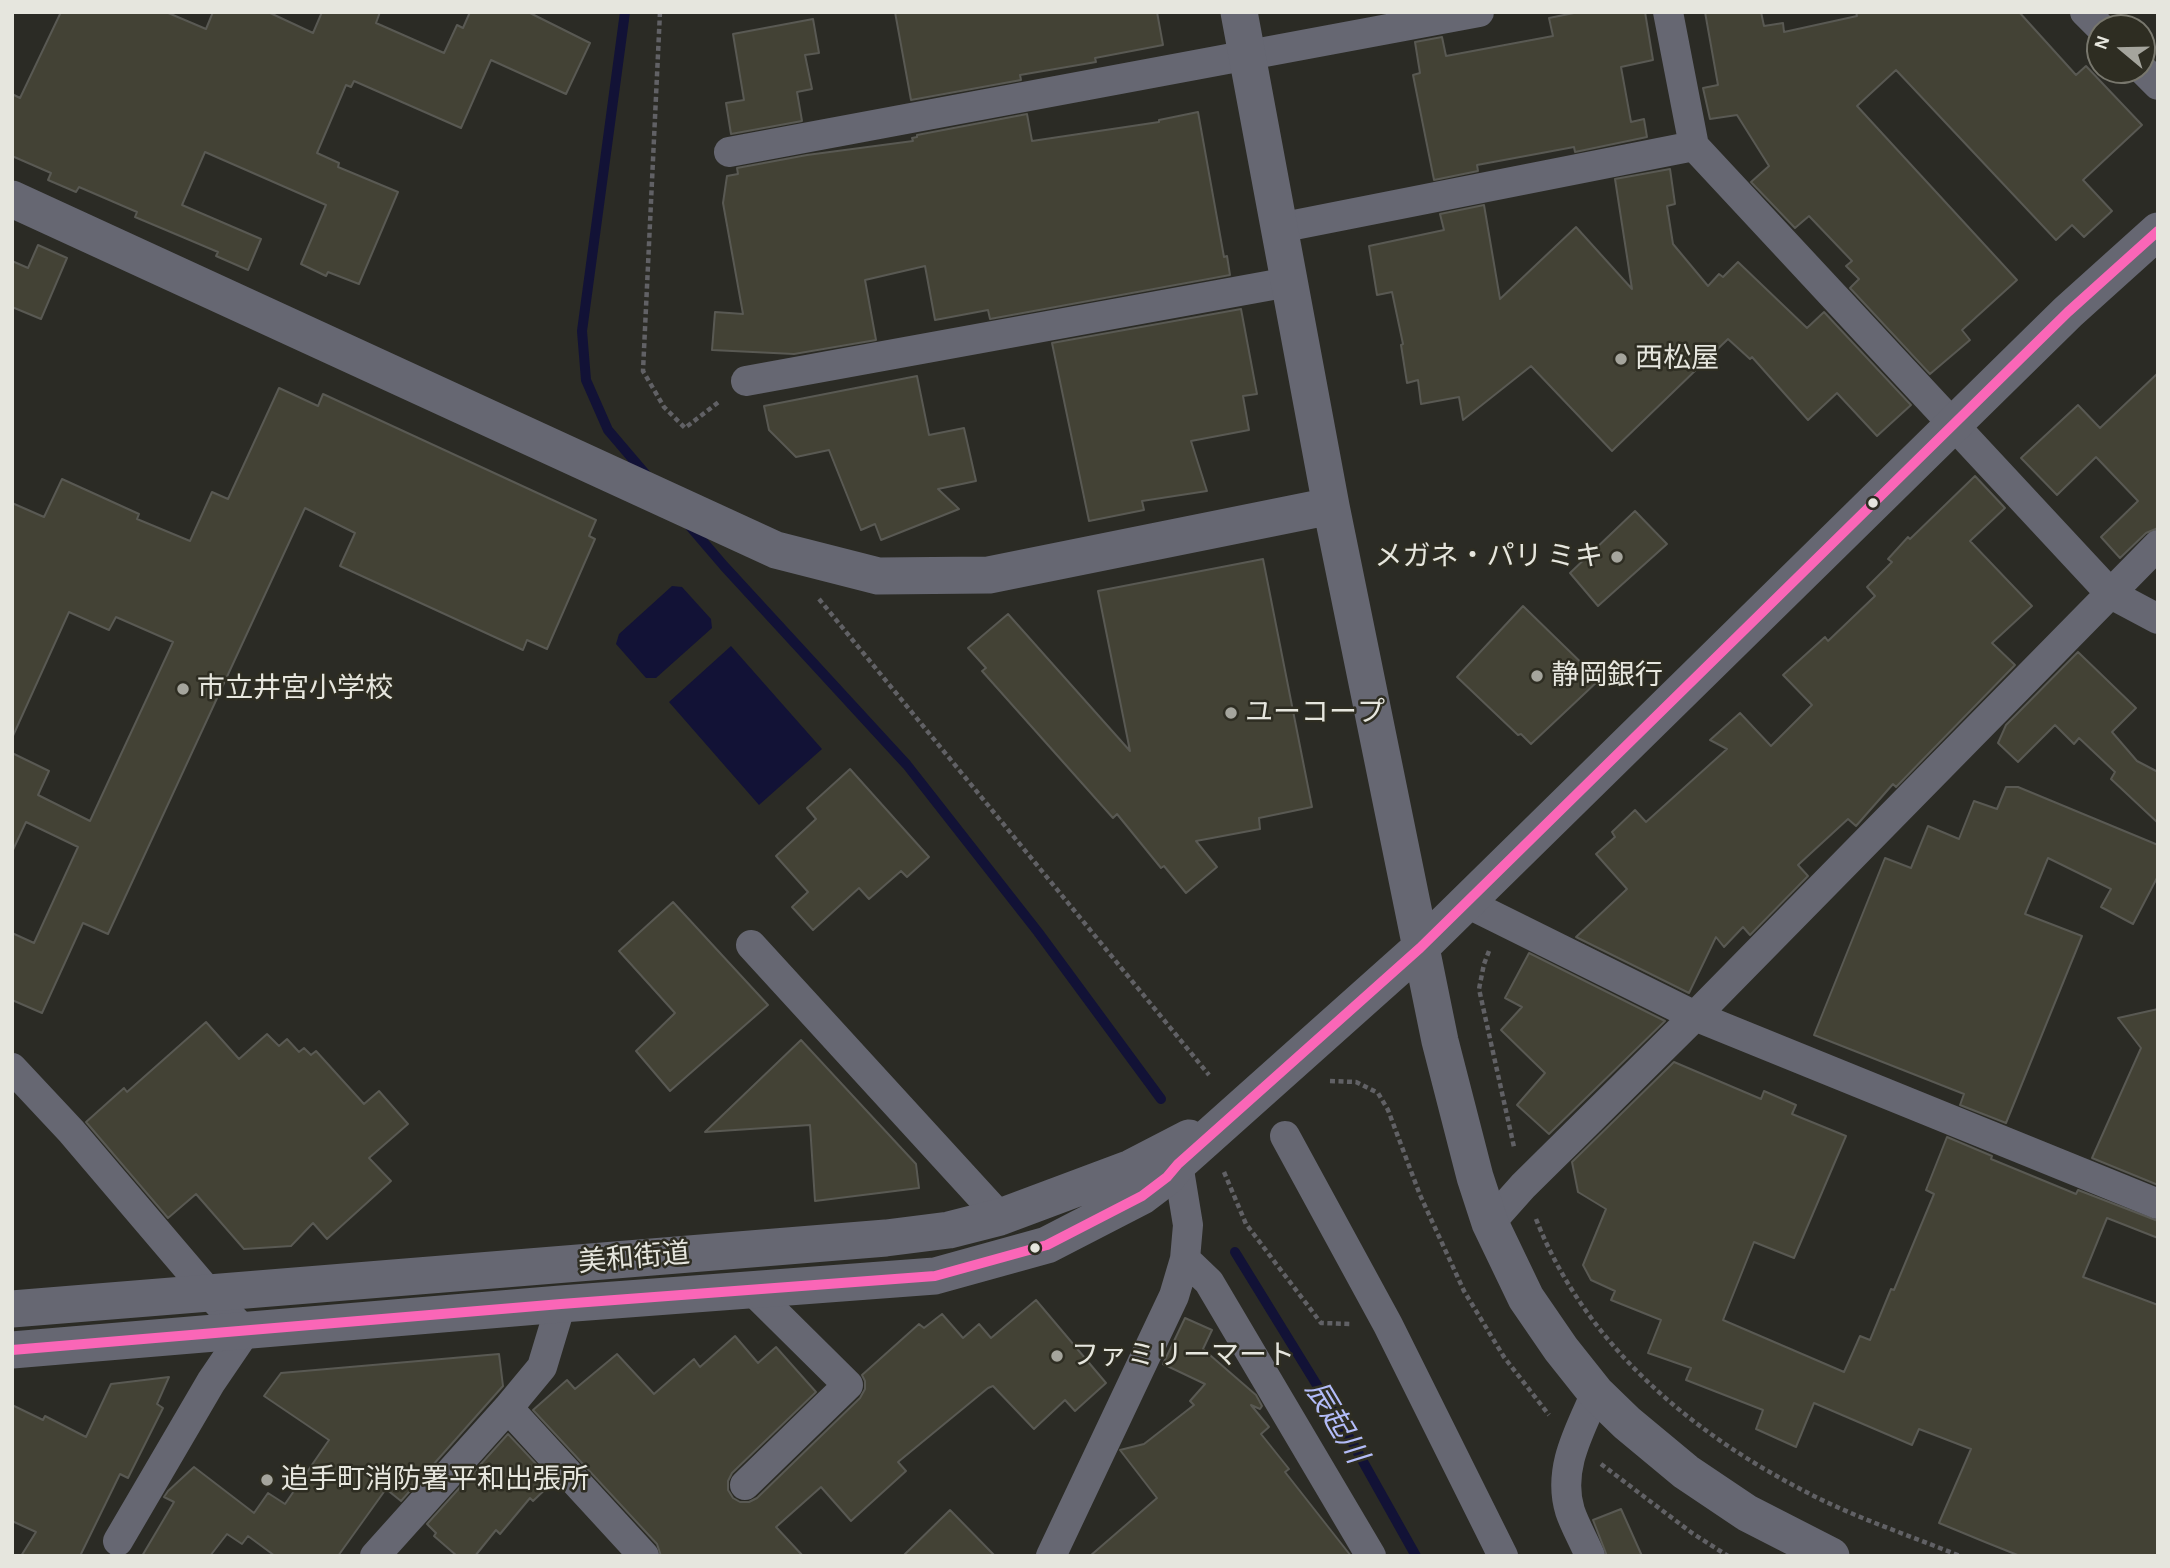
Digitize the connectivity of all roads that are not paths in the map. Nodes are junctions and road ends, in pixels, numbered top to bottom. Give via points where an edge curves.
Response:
1 (1239, 12) edge
2 (1479, 12) edge
3 (1668, 12) edge
4 (1433, 17) edge
5 (1247, 57) junction
6 (1694, 145) junction
7 (729, 152) dead end
8 (12, 199) edge
9 (1279, 228) junction
10 (2158, 231) edge
11 (1289, 282) junction
12 (746, 382) road end
13 (1955, 424) junction
14 (1331, 506) junction
15 (2158, 545) edge
16 (2111, 594) junction
17 (2158, 619) edge
18 (1467, 903) junction
19 (751, 945) dead end
20 (1420, 948) junction
21 (1695, 1016) junction
22 (12, 1068) edge
23 (1234, 1115) junction
24 (1285, 1136) dead end
25 (1178, 1164) junction
26 (2158, 1204) edge
27 (1000, 1217) junction
28 (1490, 1223) junction
29 (1185, 1259) junction
30 (752, 1290) junction
31 (209, 1293) junction
32 (561, 1304) junction
33 (12, 1308) edge
34 (245, 1332) junction
35 (12, 1350) edge
36 (1596, 1392) junction
37 (508, 1408) junction
38 (744, 1485) dead end
39 (118, 1541) dead end
40 (375, 1556) edge
41 (644, 1556) edge
42 (1051, 1556) edge
43 (1371, 1556) edge
44 (1503, 1556) edge
45 (1590, 1556) edge
46 (1831, 1556) edge

1 - 5 street
2 - 4 street
3 - 6 street
4 - 5 street
5 - 7 street
5 - 9 street
6 - 9 street
6 - 13 street
8 - 14 street via 776,550 813,576 989,575
9 - 11 street
10 - 13 street, 美和街道
11 - 12 street
11 - 14 street
13 - 16 street
13 - 18 street, 美和街道
14 - 20 street
15 - 16 street
16 - 17 street
16 - 21 street
18 - 20 street, 美和街道
18 - 21 street
19 - 27 street
20 - 23 street, 美和街道
20 - 28 street via 1440,1041
21 - 26 street
21 - 28 street
22 - 31 street
23 - 25 street, 美和街道
23 - 27 street, 美和街道 via 1131,1168
24 - 44 street via 1388,1325
25 - 29 street via 1188,1225
25 - 30 street, 美和街道 via 1142,1196 1047,1245 935,1276
27 - 31 street, 美和街道 via 949,1230 886,1238
28 - 36 street via 1526,1298
29 - 42 street via 1174,1296
29 - 43 street via 1209,1282
30 - 32 street, 美和街道
30 - 38 street via 848,1385
31 - 33 street, 美和街道
31 - 34 street
32 - 34 street, 美和街道
32 - 37 street via 542,1367
34 - 35 street, 美和街道
34 - 39 street
36 - 45 street via 1570,1454 1566,1484 1570,1511
36 - 46 street via 1686,1472 1747,1513
37 - 40 street
37 - 41 street

